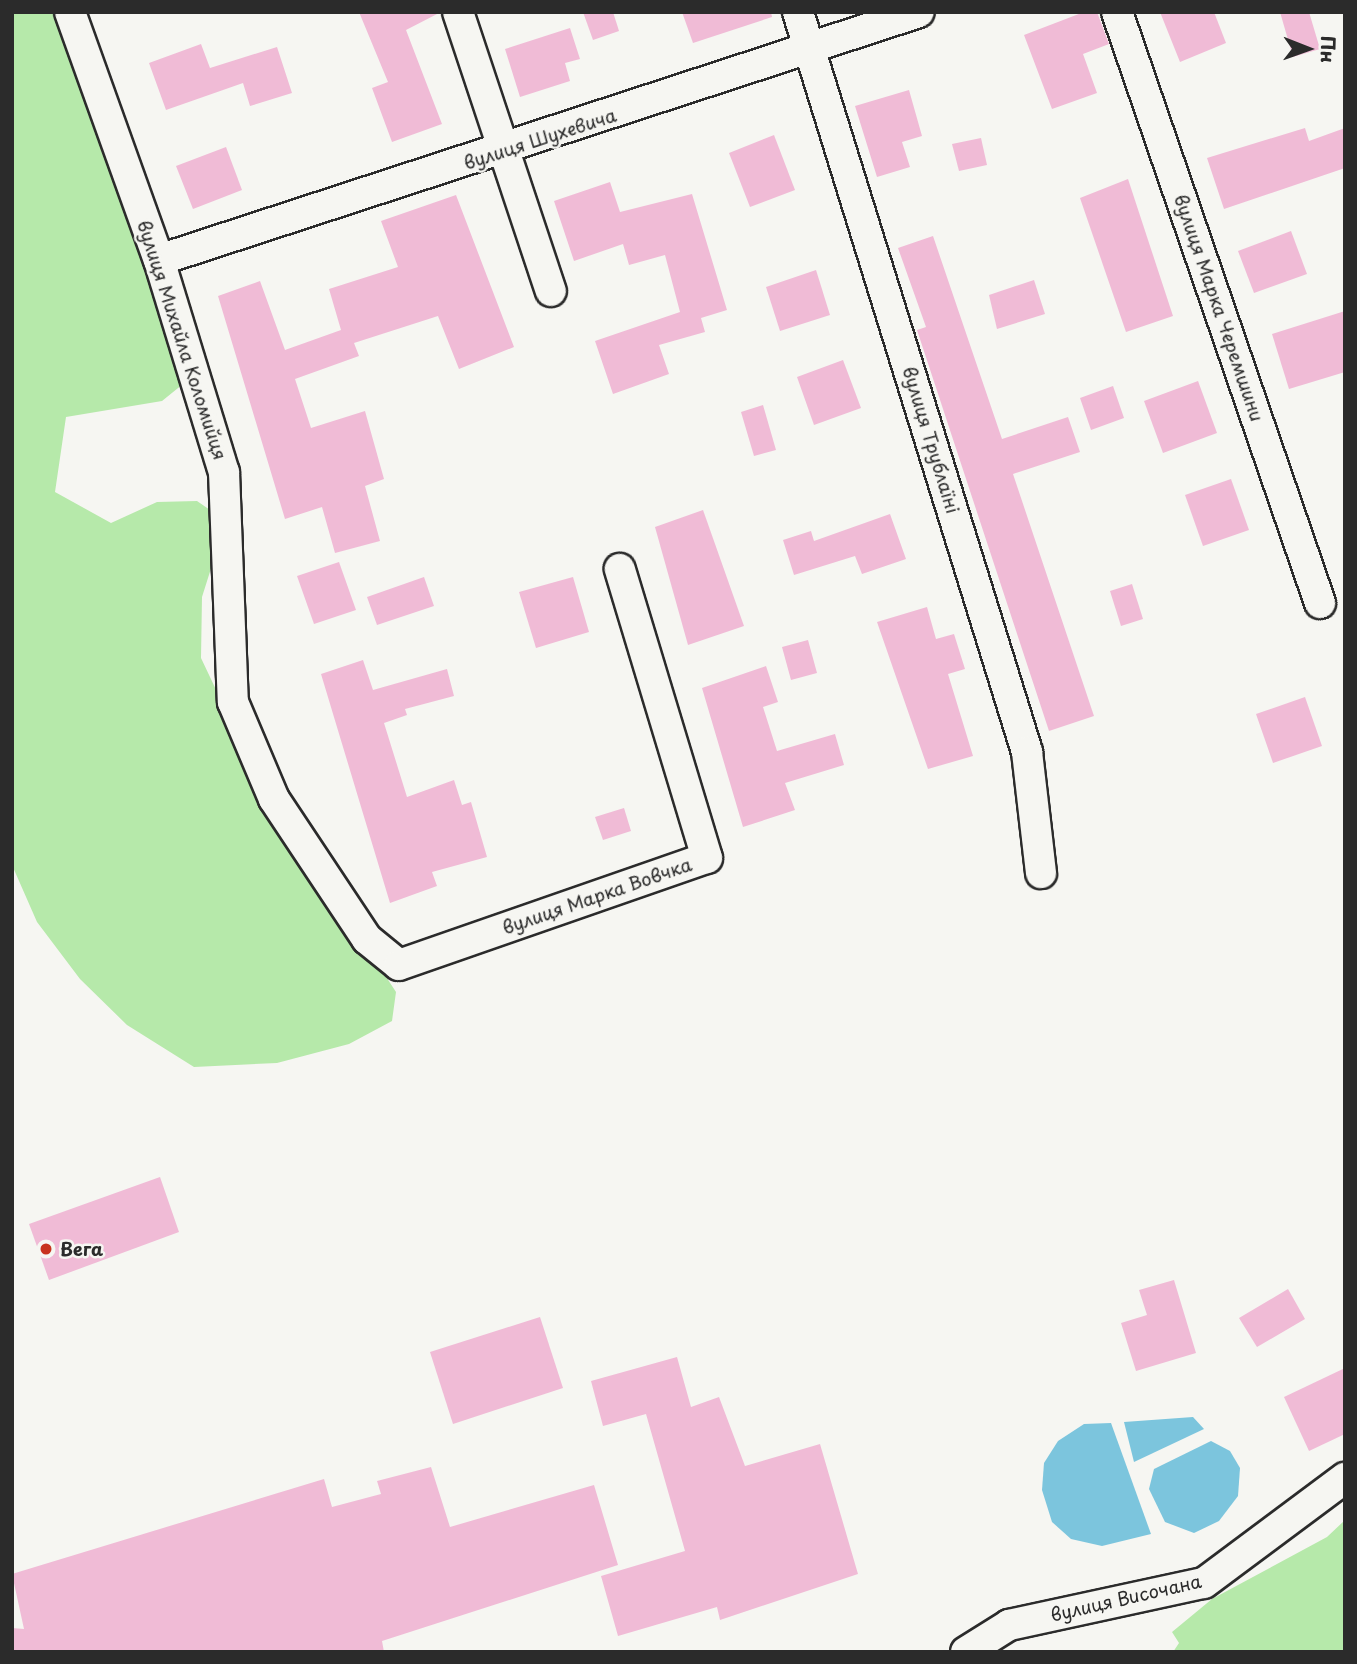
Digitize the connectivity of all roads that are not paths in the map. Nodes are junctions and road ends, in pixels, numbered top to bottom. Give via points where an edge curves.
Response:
1 (70, 12) edge
2 (458, 12) edge
3 (798, 12) edge
4 (919, 12) edge
5 (1117, 12) edge
6 (810, 49) junction
7 (506, 151) junction
8 (159, 260) junction
9 (551, 291) dead end
10 (620, 569) dead end
11 (1320, 603) dead end
12 (1041, 873) dead end
13 (399, 965) joint
14 (1345, 1478) edge
15 (965, 1652) edge

1 - 8 street, вулиця Михайла Коломийця
2 - 7 street
3 - 6 street, вулиця Трублаїні
4 - 6 street, вулиця Шухевича
5 - 11 street, вулиця Марка Черемшини
6 - 7 street, вулиця Шухевича
6 - 12 street, вулиця Трублаїні via 1027,752
7 - 8 street, вулиця Шухевича
7 - 9 street
8 - 13 street, вулиця Михайла Коломийця via 224,472 233,702 274,799 367,939
10 - 13 street, вулиця Марка Вовчка via 707,858
14 - 15 street, вулиця Височана via 1204,1583 1009,1625

